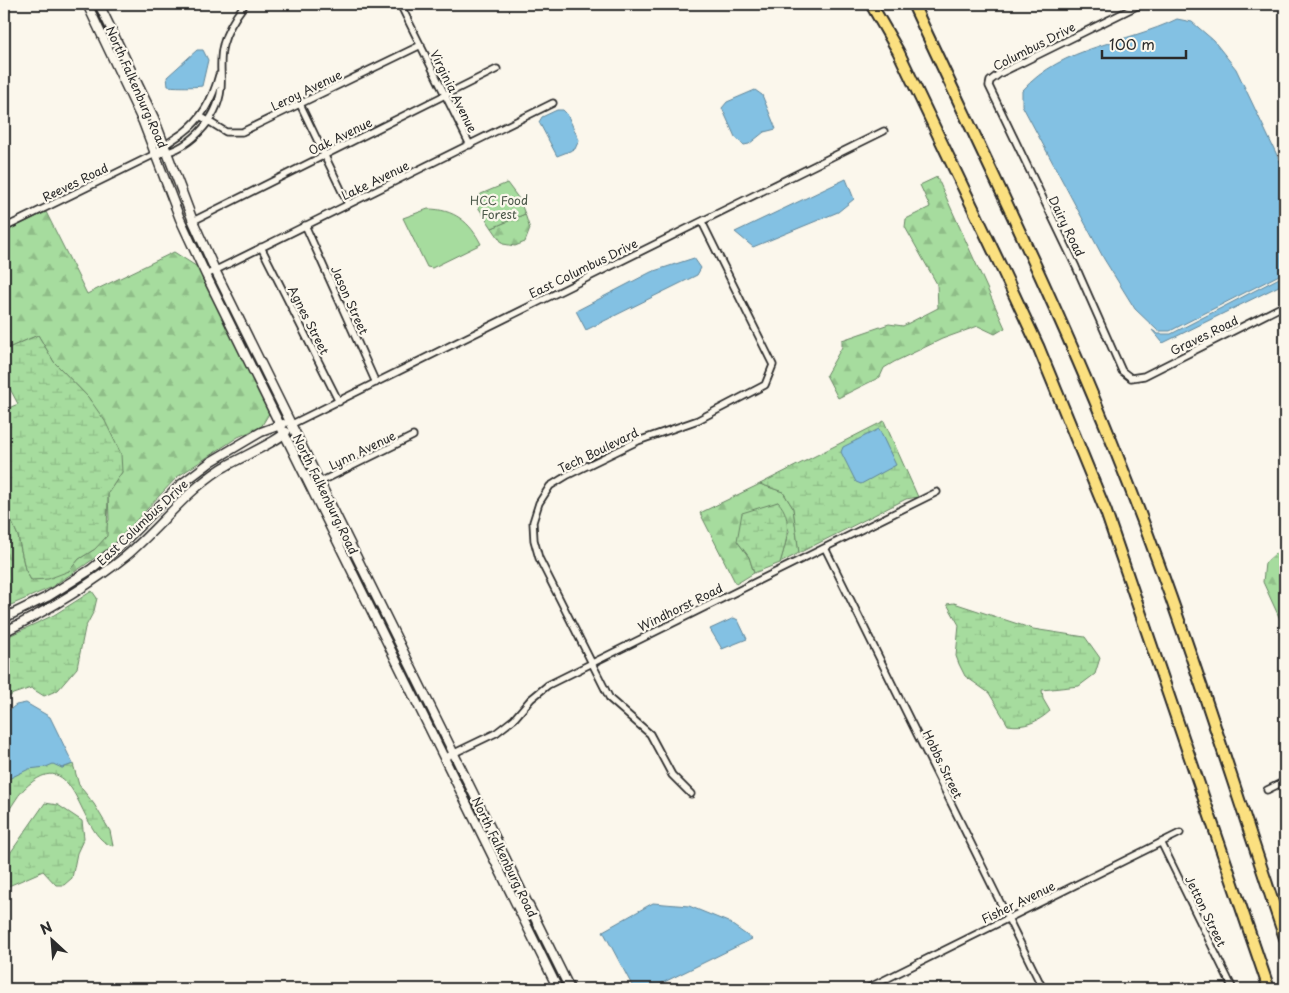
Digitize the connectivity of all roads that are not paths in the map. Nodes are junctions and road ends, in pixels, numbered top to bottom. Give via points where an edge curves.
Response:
1 (87, 4) edge
2 (99, 4) edge
3 (245, 4) edge
4 (400, 4) edge
5 (871, 4) edge
6 (913, 4) edge
7 (1141, 4) edge
8 (421, 45) junction
9 (221, 64) junction
10 (496, 69) dead end
11 (990, 81) joint
12 (446, 95) junction
13 (553, 103) dead end
14 (300, 104) junction
15 (200, 116) junction
16 (208, 122) junction
17 (884, 131) dead end
18 (164, 145) junction
19 (470, 145) junction
20 (155, 154) junction
21 (167, 154) junction
22 (324, 156) junction
23 (348, 204) junction
24 (192, 221) junction
25 (702, 222) junction
26 (305, 225) junction
27 (4, 228) edge
28 (261, 246) junction
29 (215, 270) junction
30 (206, 275) junction
31 (1285, 306) edge
32 (1131, 378) joint
33 (376, 383) junction
34 (339, 402) junction
35 (279, 424) junction
36 (292, 424) junction
37 (284, 435) junction
38 (414, 436) dead end
39 (320, 482) junction
40 (937, 492) dead end
41 (130, 535) junction
42 (139, 544) junction
43 (825, 548) junction
44 (4, 618) edge
45 (4, 632) edge
46 (591, 662) junction
47 (453, 754) junction
48 (444, 758) junction
49 (1285, 781) edge
50 (1267, 790) dead end
51 (691, 794) dead end
52 (1180, 833) dead end
53 (1161, 842) junction
54 (1008, 918) junction
55 (542, 932) junction
56 (532, 937) junction
57 (1285, 938) edge
58 (558, 989) edge
59 (570, 989) edge
60 (866, 989) edge
61 (1042, 989) edge
62 (1233, 989) edge
63 (1269, 989) edge

1 - 20 street, North Falkenburg Road
2 - 18 street, North Falkenburg Road
3 - 9 street via 231,23
4 - 8 street, Virginia Avenue
5 - 63 highway via 898,51 1016,297 1106,512
6 - 57 highway via 1060,319 1120,462 1164,580
7 - 11 street, Columbus Drive
8 - 12 street, Virginia Avenue
8 - 14 street, Leroy Avenue
9 - 15 street via 213,95
9 - 16 street via 221,88
10 - 12 street, Oak Avenue
11 - 32 street, Dairy Road via 990,90 1076,267 1122,371
12 - 19 street, Virginia Avenue
12 - 22 street, Oak Avenue
13 - 19 street, Lake Avenue
14 - 16 street, Leroy Avenue via 242,132 226,132
14 - 22 street
15 - 16 street, Leroy Avenue
15 - 18 street
16 - 21 street via 192,139
17 - 25 street, East Columbus Drive
18 - 20 street
18 - 21 street, North Falkenburg Road
19 - 23 street, Lake Avenue
20 - 21 street
20 - 27 street, Reeves Road
20 - 30 street, North Falkenburg Road via 182,225
21 - 24 street, North Falkenburg Road
22 - 23 street
22 - 24 street, Oak Avenue
23 - 26 street, Lake Avenue
24 - 29 street, North Falkenburg Road
25 - 33 street, East Columbus Drive
25 - 46 street, Tech Boulevard via 772,365 765,386 698,420 638,441 568,474 550,486 539,503 533,522 539,558
26 - 28 street, Lake Avenue
26 - 33 street, Jason Street
28 - 29 street, Lake Avenue
28 - 34 street, Agnes Street
29 - 30 street, Lake Avenue
29 - 36 street, North Falkenburg Road
30 - 35 street, North Falkenburg Road
31 - 32 street, Graves Road via 1144,376
33 - 34 street, East Columbus Drive
34 - 36 street, East Columbus Drive
35 - 36 street, East Columbus Drive
35 - 37 street, North Falkenburg Road
35 - 41 street, East Columbus Drive via 212,461 179,486
36 - 37 street, East Columbus Drive
36 - 39 street, North Falkenburg Road
37 - 42 street, East Columbus Drive via 220,469 169,512
37 - 48 street, North Falkenburg Road
38 - 39 street, Lynn Avenue
39 - 47 street, North Falkenburg Road
40 - 43 street, Windhorst Road
41 - 42 street
41 - 44 street, East Columbus Drive via 69,584
42 - 45 street, East Columbus Drive via 77,593
43 - 46 street, Windhorst Road
43 - 54 street, Hobbs Street
46 - 47 street, Windhorst Road via 548,685 496,733
46 - 51 street, Tech Boulevard via 610,699 650,734 672,775
47 - 48 street, Windhorst Road
47 - 55 street, North Falkenburg Road
48 - 56 street, North Falkenburg Road
49 - 50 street
52 - 53 street, Fisher Avenue
53 - 54 street, Fisher Avenue
53 - 62 street, Jetton Street
54 - 60 street, Fisher Avenue
54 - 61 street, Hobbs Street
55 - 56 street
55 - 59 street, North Falkenburg Road
56 - 58 street, North Falkenburg Road

